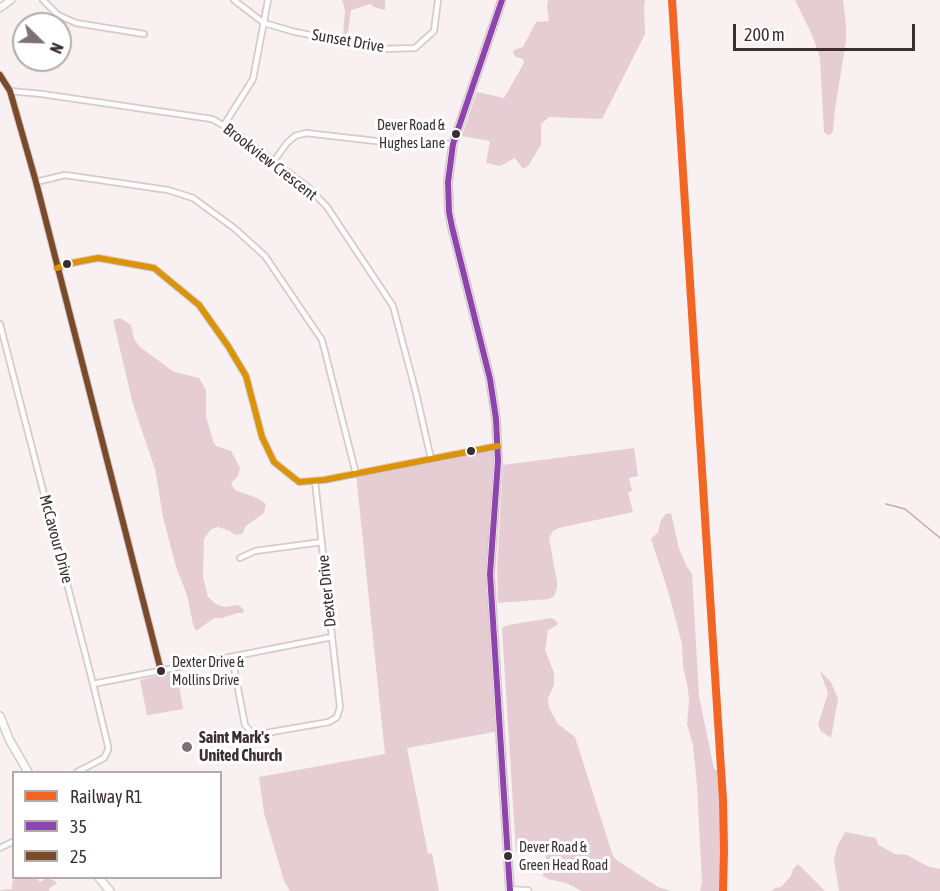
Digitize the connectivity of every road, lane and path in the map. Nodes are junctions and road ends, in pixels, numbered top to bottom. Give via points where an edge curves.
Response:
1 (11, 0) edge
2 (43, 0) edge
3 (234, 0) edge
4 (268, 0) edge
5 (438, 0) edge
6 (501, 0) edge
7 (0, 8) edge
8 (264, 23) junction
9 (144, 34) dead end
10 (0, 75) edge
11 (10, 92) junction
12 (224, 124) junction
13 (453, 144) junction
14 (274, 161) junction
15 (36, 182) junction
16 (57, 268) junction
17 (0, 324) edge
18 (498, 446) junction
19 (431, 459) junction
20 (356, 474) junction
21 (315, 481) junction
22 (322, 542) junction
23 (240, 558) dead end
24 (332, 637) junction
25 (232, 657) junction
26 (161, 671) junction
27 (93, 684) junction
28 (0, 716) edge
29 (27, 771) edge
30 (79, 771) edge
31 (100, 879) edge
32 (110, 891) edge
33 (510, 891) edge
34 (528, 891) edge

1 - 7 street
2 - 9 street via 58,15 76,23
3 - 8 street, Sunset Drive
4 - 8 street
5 - 8 street, Sunset Drive via 434,31 415,48 384,49
6 - 13 main road
8 - 12 street via 253,79
10 - 11 street
11 - 12 street, Brookview Crescent via 212,119
11 - 15 street
12 - 14 street, Brookview Crescent
13 - 14 street via 384,142 306,133 287,143
13 - 18 main road via 449,212 490,379
14 - 19 street, Brookview Crescent via 327,207 393,306
15 - 16 street
15 - 20 street via 64,176 168,190 194,198 265,256 322,340
16 - 21 street via 98,258 154,268 199,305 246,376 262,437 274,462 299,482
16 - 26 street
17 - 27 street, McCavour Drive
18 - 19 street
18 - 33 main road via 490,574
19 - 20 street
20 - 21 street
21 - 22 street, Dexter Drive
22 - 23 street via 255,551
22 - 24 street, Dexter Drive
24 - 25 street, Dexter Drive
24 - 25 street via 340,707 337,717 329,722 261,734 251,732 245,724
25 - 26 street, Dexter Drive
26 - 27 street, Dexter Drive
27 - 30 street, McCavour Drive via 108,746 106,755
28 - 29 main road
31 - 32 main road
33 - 34 street

